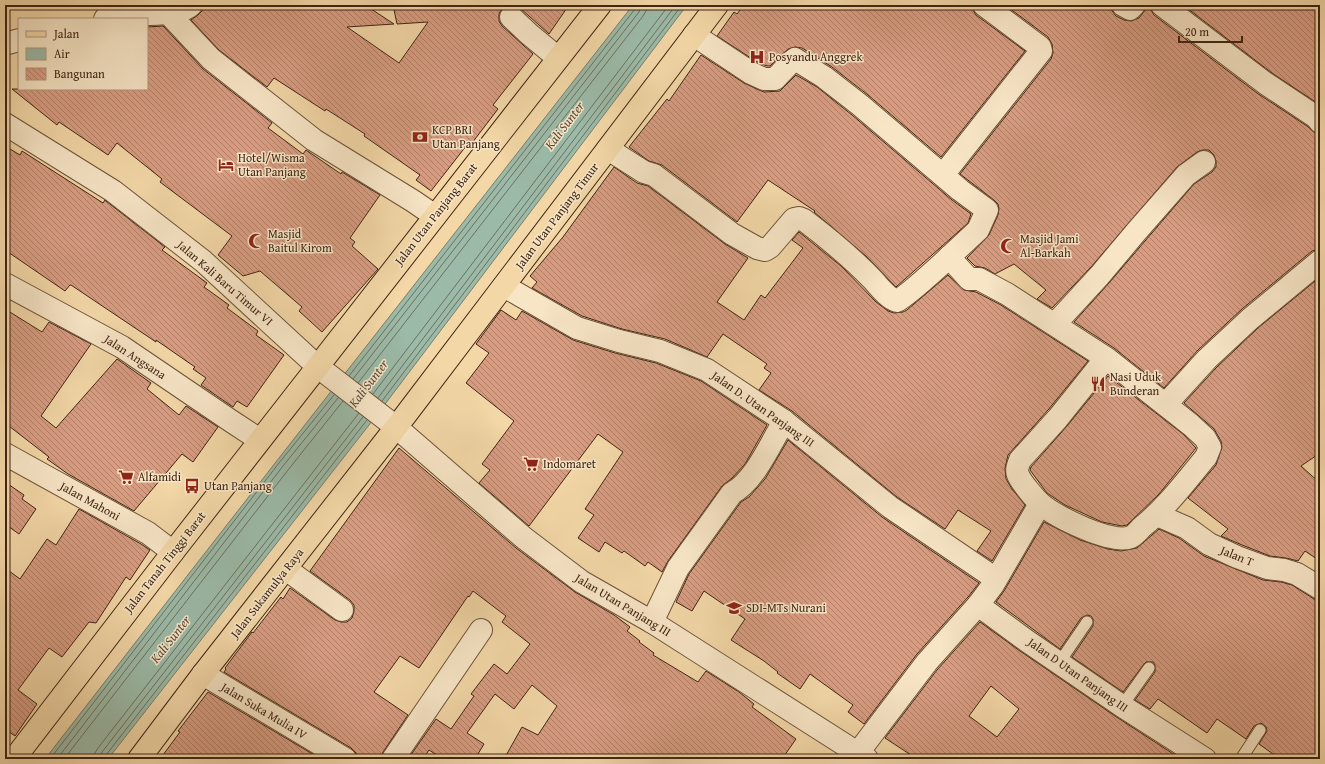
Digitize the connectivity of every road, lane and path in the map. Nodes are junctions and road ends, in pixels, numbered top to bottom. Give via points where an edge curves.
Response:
1 (191, 5) edge
2 (600, 5) edge
3 (717, 5) edge
4 (984, 5) edge
5 (1123, 5) edge
6 (1134, 5) edge
7 (1162, 5) edge
8 (153, 11) edge
9 (510, 17) dead end
10 (110, 18) edge
11 (694, 35) junction
12 (18, 40) edge
13 (5, 44) edge
14 (558, 58) junction
15 (1319, 117) edge
16 (5, 124) edge
17 (608, 149) junction
18 (1204, 162) dead end
19 (943, 175) junction
20 (435, 216) junction
21 (949, 257) junction
22 (1320, 261) edge
23 (5, 284) edge
24 (504, 286) junction
25 (1055, 324) junction
26 (1106, 358) junction
27 (322, 370) junction
28 (1166, 404) junction
29 (784, 421) junction
30 (392, 423) junction
31 (260, 440) junction
32 (5, 454) edge
33 (1040, 504) junction
34 (1157, 515) junction
35 (173, 552) junction
36 (286, 569) junction
37 (996, 580) junction
38 (1320, 588) edge
39 (978, 605) junction
40 (342, 610) dead end
41 (652, 622) junction
42 (1088, 622) dead end
43 (481, 630) dead end
44 (1059, 663) junction
45 (1150, 668) dead end
46 (203, 674) junction
47 (1122, 706) junction
48 (1260, 730) dead end
49 (862, 756) edge
50 (14, 759) edge
51 (139, 759) edge
52 (345, 759) edge
53 (393, 759) edge
54 (1205, 759) edge
55 (1241, 759) edge

1 - 8 street via 188,9
2 - 14 main road, Jalan Utan Panjang Barat
3 - 11 main road, Jalan Utan Panjang Timur
4 - 19 street via 1040,47 1041,51
5 - 6 street via 1130,9
7 - 15 street via 1265,83
8 - 10 street
8 - 20 street via 314,140
9 - 14 street
11 - 17 main road, Jalan Utan Panjang Timur
11 - 19 street via 764,79 775,79 795,59 824,76
12 - 13 street
14 - 20 main road, Jalan Utan Panjang Barat
16 - 27 street, Jalan Kali Baru Timur VI via 113,191 203,261
17 - 21 street via 644,172 654,175 732,234 757,248 765,250 770,247 794,219 804,220 855,261 888,296 895,300 906,296
17 - 24 main road, Jalan Utan Panjang Timur
18 - 25 street via 1186,175
19 - 21 street via 987,210 978,230
20 - 27 main road, Jalan Utan Panjang Barat
21 - 25 street via 969,280 979,279
22 - 28 street via 1250,319 1207,359
23 - 31 street, Jalan Angsana via 122,347
24 - 29 street, Jalan D. Utan Panjang III via 577,328 660,351 707,370
24 - 30 main road, Jalan Utan Panjang Timur
25 - 26 street
26 - 28 street
26 - 33 street via 1020,460 1018,475
27 - 30 street, Jalan Kali Baru Timur VI
27 - 31 main road, Jalan Tanah Tinggi Barat
28 - 34 street via 1205,438 1210,447 1206,457
29 - 37 street, Jalan D. Utan Panjang III via 890,507
29 - 41 street via 752,475 742,488 732,493 678,568
30 - 36 main road, Jalan Sukamulya Raya
30 - 41 street, Jalan Utan Panjang III via 524,538 582,582
31 - 35 main road, Jalan Tanah Tinggi Barat
32 - 35 street, Jalan Mahoni via 148,533
33 - 34 street via 1070,522 1105,536 1121,539 1131,537
33 - 37 street
34 - 38 street, Jalan T via 1187,528 1209,544 1237,557 1267,568 1297,574
35 - 50 main road, Jalan Tanah Tinggi Barat
36 - 40 street
36 - 46 main road, Jalan Sukamulya Raya
37 - 39 street
39 - 44 street, Jalan D Utan Panjang III
39 - 49 street via 927,662
41 - 49 street, Jalan Utan Panjang III
42 - 44 lane
43 - 53 street
44 - 47 street, Jalan D Utan Panjang III
45 - 47 lane
46 - 51 main road, Jalan Sukamulya Raya
46 - 52 street, Jalan Suka Mulia IV
47 - 54 street, Jalan D Utan Panjang III
48 - 55 lane

